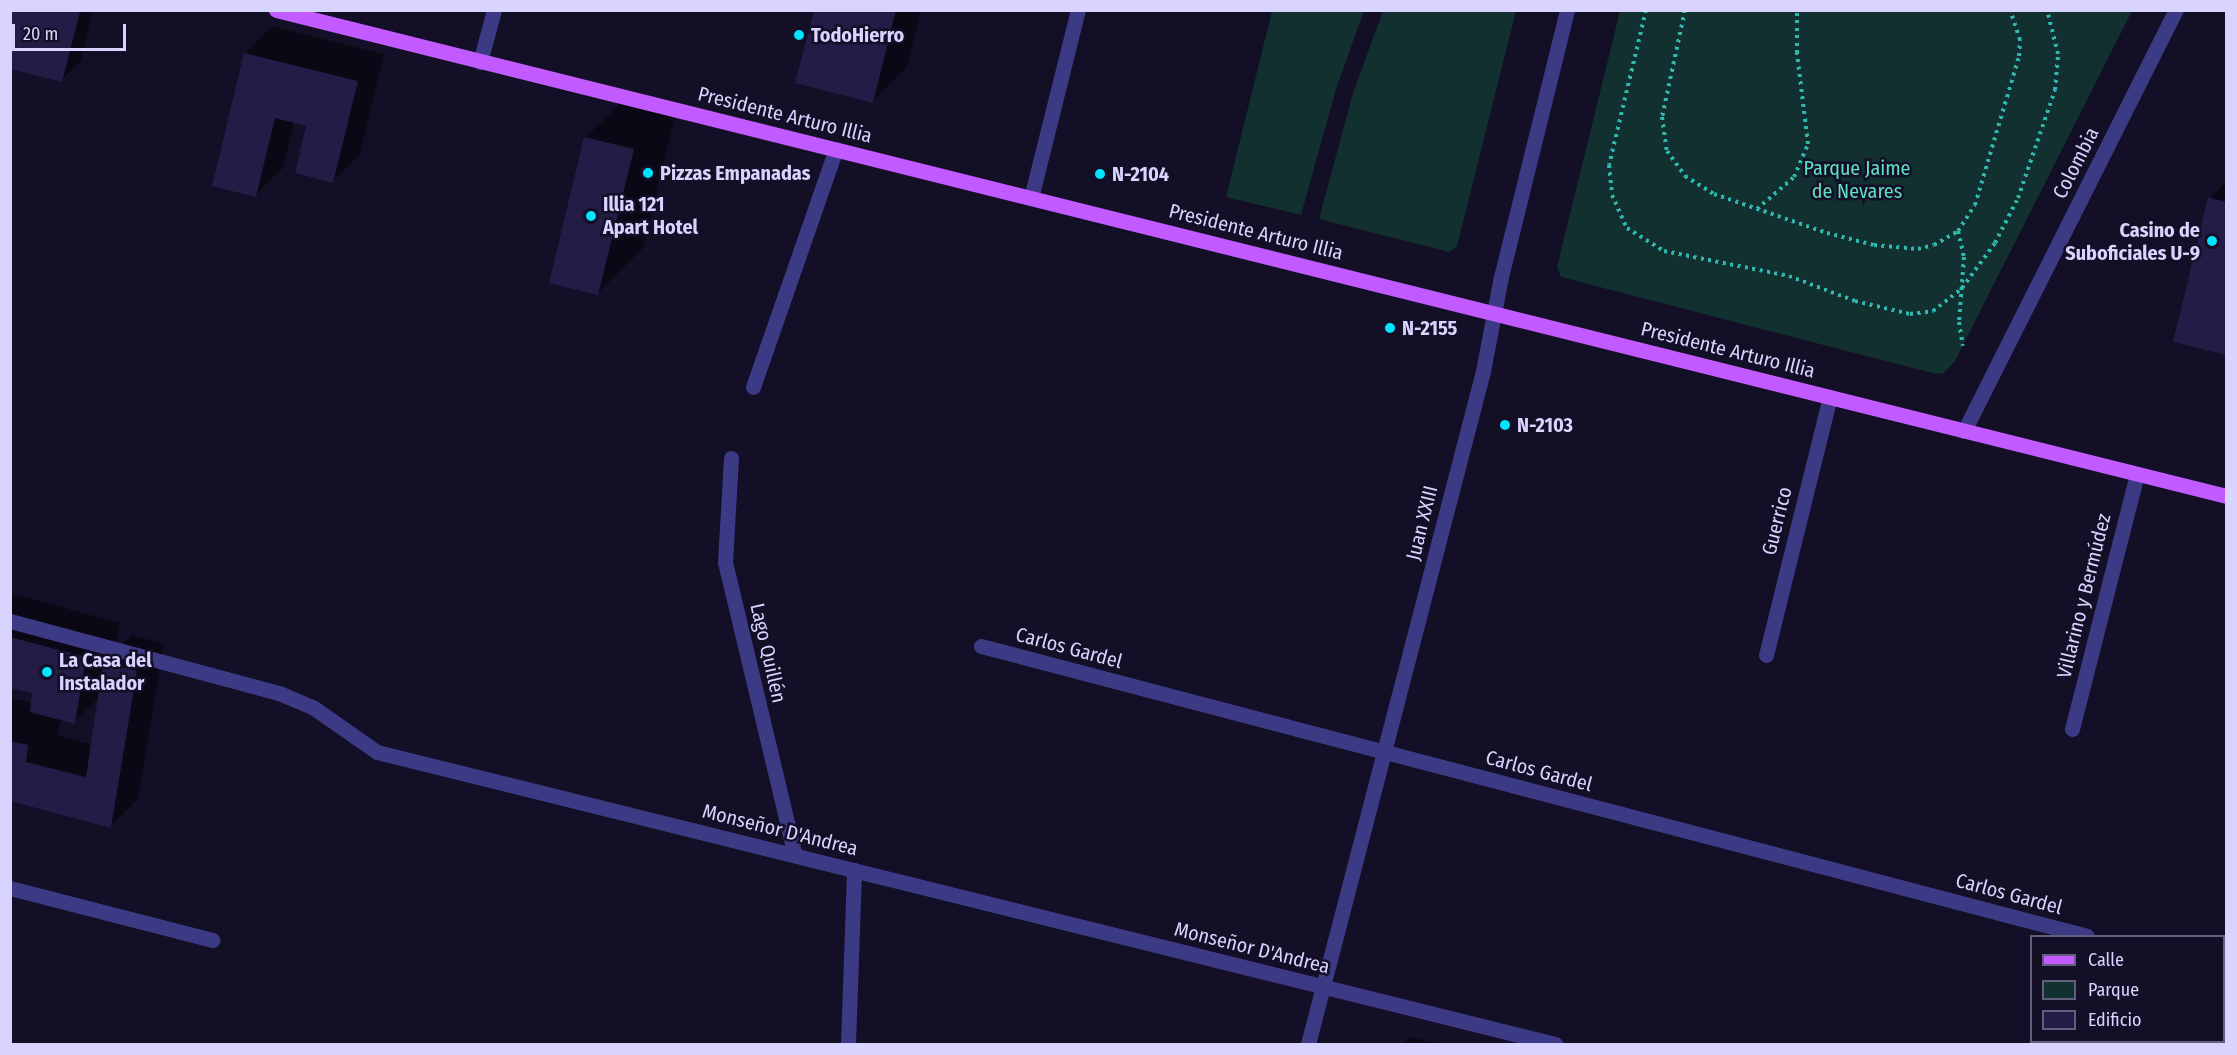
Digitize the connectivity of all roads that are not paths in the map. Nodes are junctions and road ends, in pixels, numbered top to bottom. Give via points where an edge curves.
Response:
1 (276, 10) edge
2 (494, 10) edge
3 (1078, 10) edge
4 (1567, 10) edge
5 (2176, 10) edge
6 (480, 62) junction
7 (836, 149) junction
8 (1030, 198) junction
9 (1494, 313) junction
10 (753, 387) dead end
11 (1830, 397) junction
12 (1964, 430) junction
13 (731, 458) dead end
14 (2137, 474) junction
15 (2226, 496) edge
16 (10, 621) edge
17 (981, 646) dead end
18 (1766, 655) dead end
19 (2072, 729) dead end
20 (1384, 752) junction
21 (795, 855) junction
22 (854, 870) junction
23 (10, 888) edge
24 (2083, 935) edge
25 (212, 940) dead end
26 (1323, 987) junction
27 (848, 1044) edge
28 (1308, 1044) edge
29 (1555, 1044) edge

1 - 6 main road, Presidente Arturo Illia
2 - 6 street
3 - 8 street
4 - 9 street, Juan XXIII
5 - 12 street, Colombia
6 - 7 main road, Presidente Arturo Illia
7 - 8 main road, Presidente Arturo Illia
7 - 10 street
8 - 9 main road, Presidente Arturo Illia
9 - 11 main road, Presidente Arturo Illia
9 - 20 street, Juan XXIII via 1483,371
11 - 12 main road, Presidente Arturo Illia
11 - 18 street, Guerrico
12 - 14 main road, Presidente Arturo Illia
13 - 21 street, Lago Quillén via 725,562
14 - 15 main road, Presidente Arturo Illia
14 - 19 street, Villarino y Bermúdez
16 - 21 street, Monseñor D'Andrea via 279,693 314,708 377,752
17 - 20 street, Carlos Gardel
20 - 24 street, Carlos Gardel
20 - 26 street, Juan XXIII
21 - 22 street, Monseñor D'Andrea
22 - 26 street, Monseñor D'Andrea
22 - 27 street
23 - 25 street
26 - 28 street, Juan XXIII
26 - 29 street, Monseñor D'Andrea

